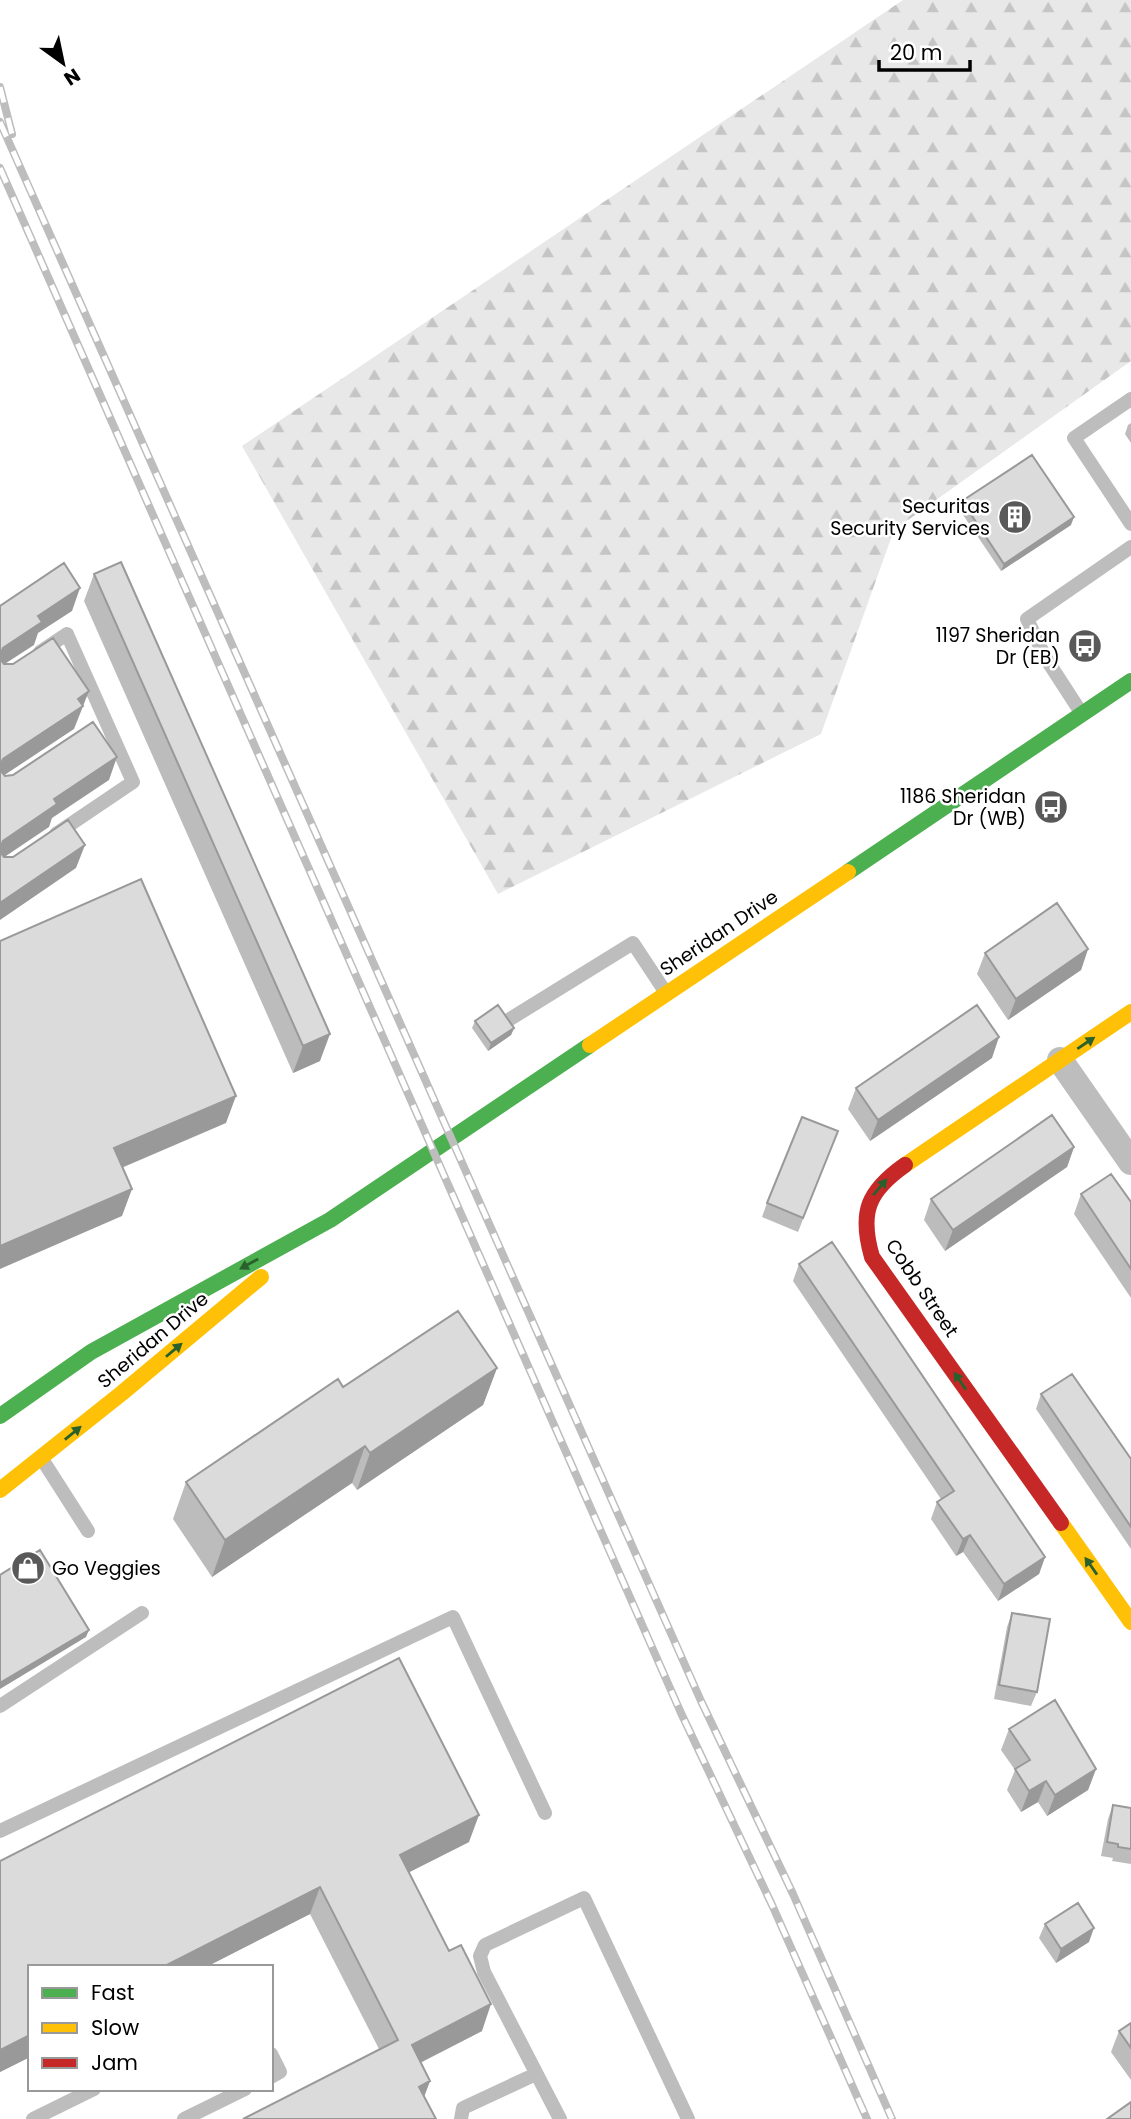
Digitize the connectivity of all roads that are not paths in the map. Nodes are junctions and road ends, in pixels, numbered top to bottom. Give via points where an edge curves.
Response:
1 (1131, 399) edge
2 (1131, 524) edge
3 (1131, 547) edge
4 (22, 664) edge
5 (1131, 681) edge
6 (1082, 714) junction
7 (44, 842) edge
8 (666, 993) junction
9 (1131, 1012) edge
10 (510, 1019) edge
11 (1060, 1060) junction
12 (1131, 1162) edge
13 (330, 1220) junction
14 (0, 1415) edge
15 (42, 1458) junction
16 (0, 1490) edge
17 (88, 1531) dead end
18 (142, 1613) dead end
19 (1131, 1622) edge
20 (0, 1706) edge
21 (544, 1813) dead end
22 (0, 1832) edge
23 (273, 2058) edge
24 (536, 2074) junction
25 (273, 2076) edge
26 (90, 2091) edge
27 (241, 2091) edge
28 (33, 2119) edge
29 (184, 2119) edge
30 (461, 2119) edge
31 (560, 2119) edge
32 (688, 2119) edge

1 - 2 lane via 1074,438
3 - 6 lane via 1027,619
4 - 7 lane via 67,634 100,723 133,782
5 - 6 main road, Sheridan Drive
6 - 8 main road, Sheridan Drive
8 - 10 lane via 633,943
8 - 13 main road, Sheridan Drive
11 -> 9 main road, Cobb Street
11 - 12 street
19 -> 11 main road, Cobb Street via 872,1257 865,1236 871,1198 884,1180
13 -> 14 main road, Sheridan Drive via 91,1352
15 -> 13 main road, Sheridan Drive
15 - 16 main road, Sheridan Drive
15 - 17 lane
18 - 20 lane
21 - 22 lane via 453,1617
23 - 25 lane via 281,2072
24 - 30 lane via 463,2108
24 - 31 lane
24 - 32 lane via 480,1956 485,1945 584,1898
26 - 28 lane
27 - 29 lane

